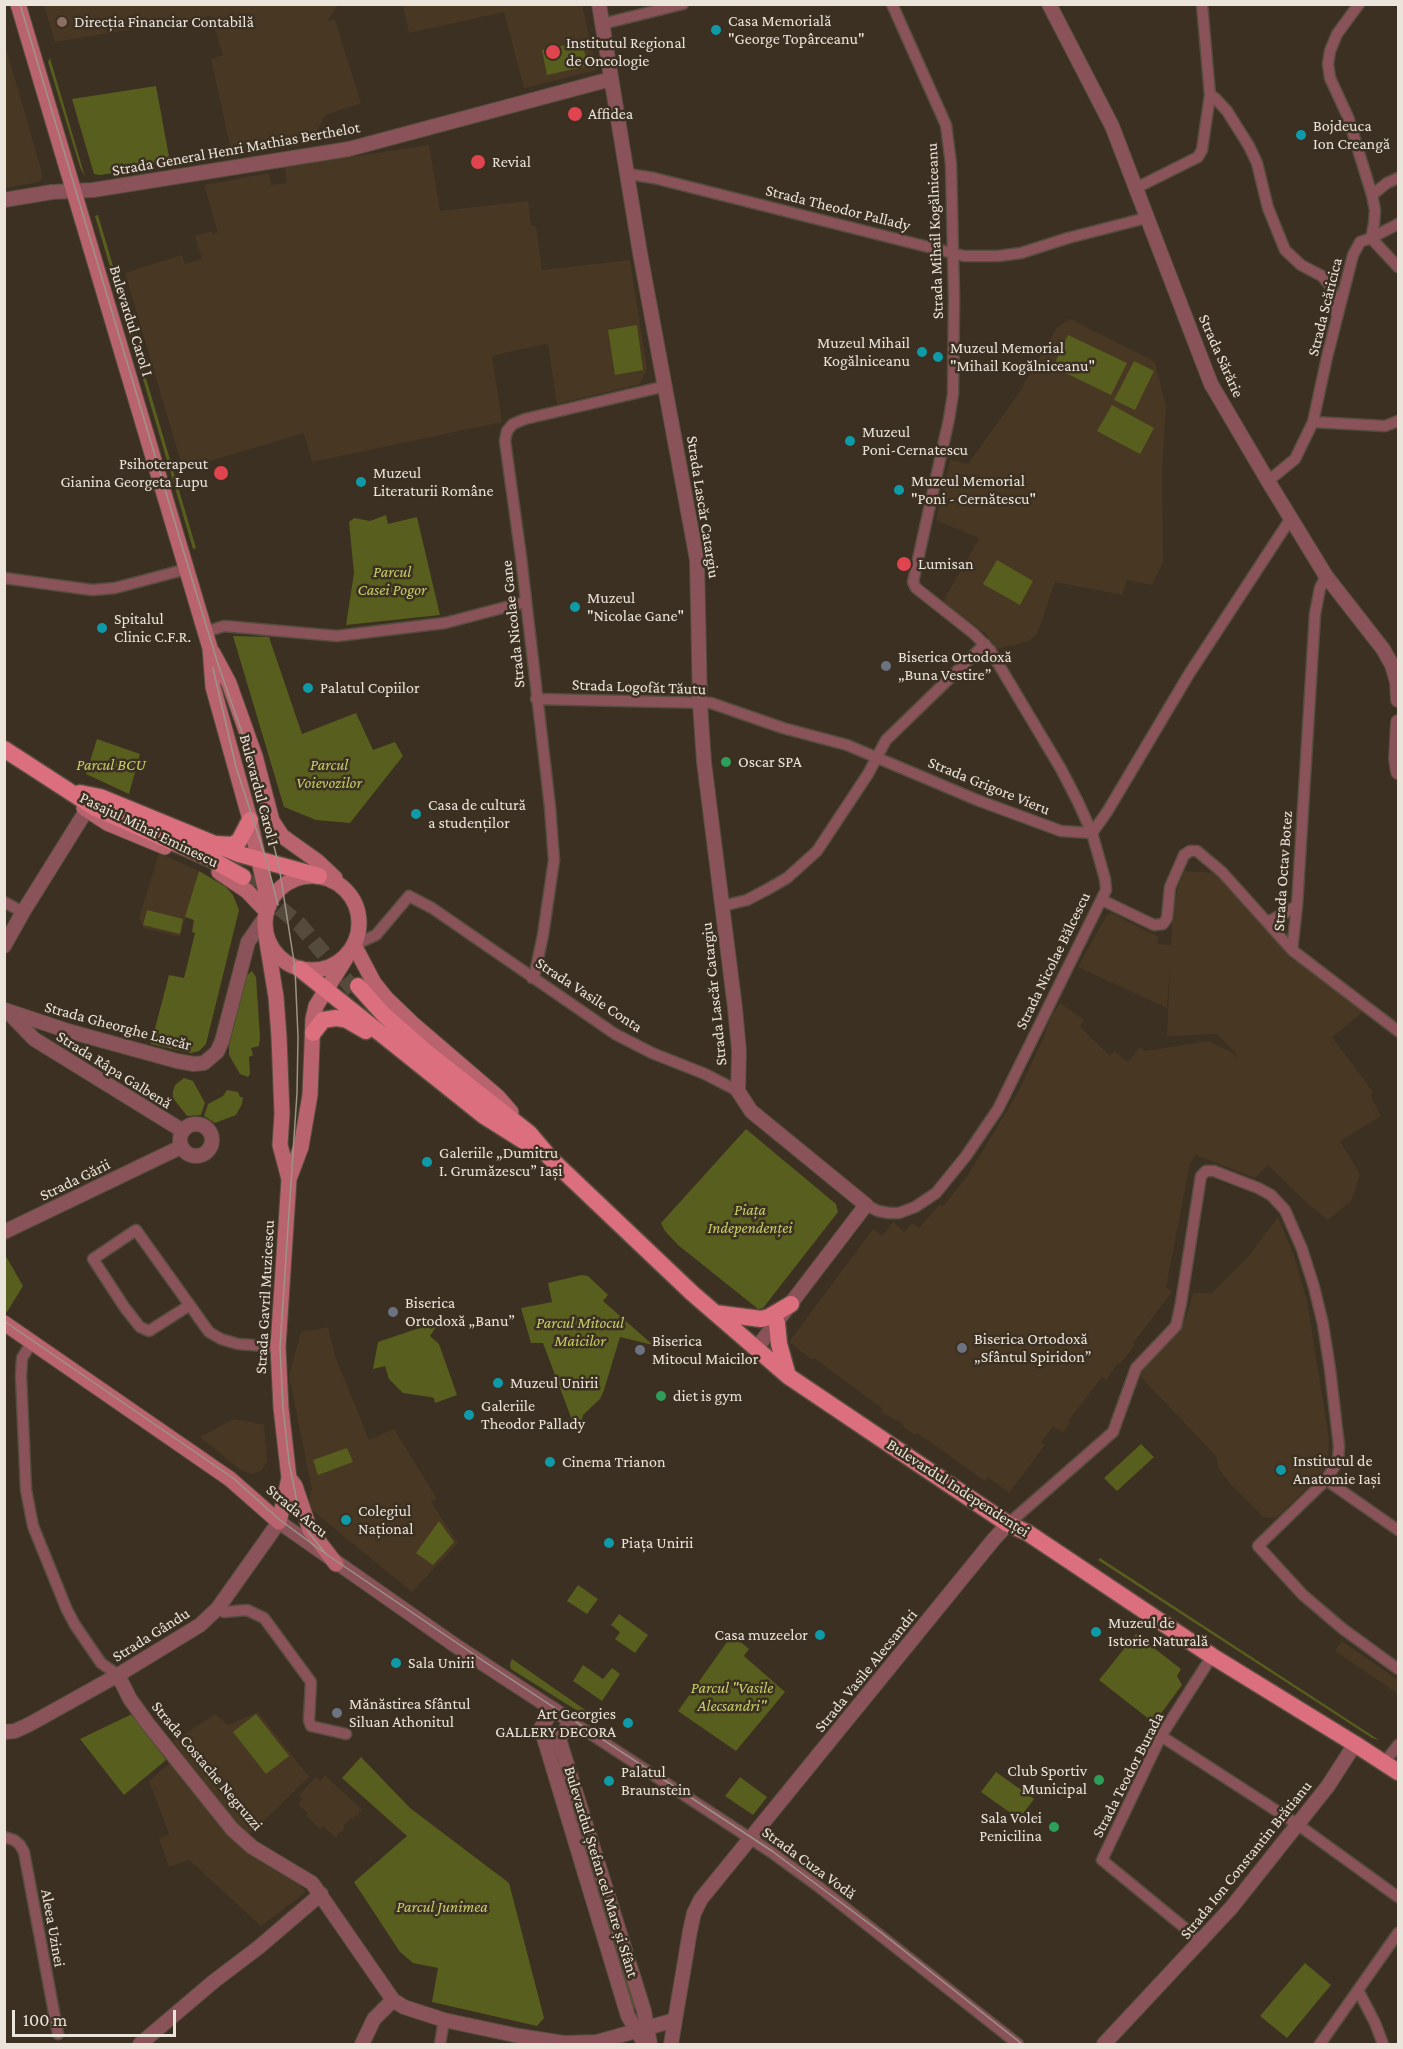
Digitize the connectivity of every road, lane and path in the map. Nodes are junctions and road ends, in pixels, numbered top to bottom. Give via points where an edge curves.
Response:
1 (18, 4) edge
2 (599, 4) edge
3 (683, 4) edge
4 (892, 4) edge
5 (1049, 4) edge
6 (1202, 4) edge
7 (1359, 4) edge
8 (602, 24) junction
9 (611, 79) junction
10 (1210, 95) junction
11 (628, 174) junction
12 (1398, 178) edge
13 (1136, 188) junction
14 (74, 191) junction
15 (1372, 195) junction
16 (4, 200) edge
17 (1146, 218) junction
18 (1398, 224) edge
19 (1371, 238) junction
20 (952, 253) junction
21 (1398, 267) edge
22 (1338, 318) junction
23 (666, 386) junction
24 (1398, 421) edge
25 (1313, 422) junction
26 (1268, 481) junction
27 (1290, 518) junction
28 (187, 569) junction
29 (1326, 576) junction
30 (4, 578) edge
31 (525, 602) junction
32 (205, 632) junction
33 (985, 644) junction
34 (210, 648) junction
35 (536, 699) junction
36 (1398, 700) edge
37 (700, 703) junction
38 (1398, 722) edge
39 (4, 749) edge
40 (877, 757) junction
41 (1398, 772) edge
42 (78, 798) junction
43 (250, 820) junction
44 (1092, 833) junction
45 (213, 844) junction
46 (259, 860) junction
47 (245, 875) tunnel mouth
48 (319, 876) junction
49 (349, 892) junction
50 (1102, 900) junction
51 (4, 902) edge
52 (722, 906) junction
53 (1298, 906) junction
54 (23, 912) junction
55 (267, 912) junction
56 (1268, 922) junction
57 (266, 936) junction
58 (4, 946) edge
59 (352, 949) junction
60 (1292, 950) junction
61 (300, 969) junction
62 (532, 978) junction
63 (356, 988) tunnel mouth
64 (327, 991) junction
65 (5, 1009) edge
66 (68, 1031) junction
67 (1398, 1031) edge
68 (313, 1033) junction
69 (395, 1045) junction
70 (46, 1047) junction
71 (738, 1091) junction
72 (183, 1131) junction
73 (526, 1137) junction
74 (181, 1147) junction
75 (289, 1179) junction
76 (866, 1205) junction
77 (4, 1232) edge
78 (791, 1304) junction
79 (190, 1305) junction
80 (715, 1313) junction
81 (4, 1323) edge
82 (777, 1323) junction
83 (32, 1342) junction
84 (278, 1347) junction
85 (756, 1349) junction
86 (788, 1376) junction
87 (1326, 1480) junction
88 (288, 1482) junction
89 (252, 1497) junction
90 (279, 1522) junction
91 (1008, 1524) junction
92 (1398, 1530) edge
93 (336, 1564) junction
94 (218, 1608) junction
95 (1212, 1656) junction
96 (1398, 1670) edge
97 (117, 1676) junction
98 (553, 1709) junction
99 (571, 1721) junction
100 (4, 1732) edge
101 (346, 1734) dead end
102 (1161, 1736) junction
103 (1355, 1743) junction
104 (1398, 1745) edge
105 (1384, 1763) junction
106 (1398, 1772) edge
107 (1297, 1824) junction
108 (4, 1838) edge
109 (751, 1839) junction
110 (321, 1894) junction
111 (1398, 1897) edge
112 (1398, 1933) edge
113 (1202, 1942) junction
114 (1358, 1990) junction
115 (393, 2000) junction
116 (675, 2019) junction
117 (444, 2020) junction
118 (642, 2029) junction
119 (58, 2034) dead end
120 (140, 2044) edge
121 (362, 2044) edge
122 (440, 2044) edge
123 (645, 2044) edge
124 (650, 2044) edge
125 (671, 2044) edge
126 (1018, 2044) edge
127 (1104, 2044) edge
128 (1320, 2044) edge
129 (1383, 2044) edge

1 - 14 main road, Bulevardul Carol I
2 - 8 street, Strada Lascăr Catargiu
3 - 8 street
4 - 20 street, Strada Mihail Kogălniceanu via 946,125 951,164
5 - 13 street, Strada Sărărie via 1112,126
6 - 10 street
7 - 15 street via 1337,34 1328,64
8 - 9 street, Strada Lascăr Catargiu
9 - 11 street, Strada Lascăr Catargiu
9 - 14 street, Strada General Henri Mathias Berthelot via 349,149
10 - 13 street via 1198,157
10 - 22 street via 1227,111 1249,146 1285,250 1301,265 1322,276 1332,288
11 - 20 street, Strada Theodor Pallady
11 - 23 street, Strada Lascăr Catargiu
12 - 15 street
13 - 17 street, Strada Sărărie
14 - 16 street, Strada General Henri Mathias Berthelot
14 - 28 main road, Bulevardul Carol I
15 - 19 street via 1375,210
17 - 20 street, Strada Theodor Pallady via 1021,253
17 - 26 street, Strada Sărărie via 1211,384
18 - 19 street, Strada Scăricica
19 - 21 street
19 - 22 street, Strada Scăricica via 1360,242 1353,255
20 - 33 street, Strada Mihail Kogălniceanu via 953,394 913,582 921,593
22 - 25 street, Strada Scăricica
23 - 31 street, Strada Nicolae Gane via 525,419 507,431 504,441
23 - 37 street, Strada Lascăr Catargiu via 697,560
24 - 25 street via 1385,426
25 - 26 street, Strada Scăricica via 1295,459
26 - 27 street, Strada Sărărie
27 - 29 street, Strada Sărărie
27 - 44 street
28 - 30 street via 115,588 92,590
28 - 32 main road, Bulevardul Carol I
29 - 36 street, Strada Sărărie via 1387,657 1397,682
29 - 53 street, Strada Octav Botez via 1315,614
31 - 32 street via 445,623 337,636 224,626
31 - 35 street, Strada Nicolae Gane
32 - 34 main road, Bulevardul Carol I
33 - 40 street via 886,740
33 - 44 street, Strada Mihail Kogălniceanu via 1061,770
34 - 43 main road, Bulevardul Carol I via 213,687
34 - 49 main road, Bulevardul Carol I via 229,683 255,756 272,821 282,836 317,861
35 - 37 street, Strada Logofăt Tăutu
35 - 62 street, Strada Nicolae Gane via 554,860 543,936
37 - 40 street, Strada Logofăt Tăutu via 711,703
37 - 52 street, Strada Lascăr Catargiu
38 - 41 street
39 - 42 main road
40 - 44 street, Strada Grigore Vieru via 1061,831
40 - 52 street via 817,851 768,889 747,900
42 - 45 main road via 100,797
42 - 47 main road, Pasajul Mihai Eminescu
42 - 54 street
42 - 55 main road via 107,823 219,872 247,891
43 - 45 main road via 239,841 232,845
43 - 46 main road, Bulevardul Carol I
44 - 50 street, Strada Nicolae Bălcescu via 1105,879
45 - 46 main road
46 - 48 main road
46 - 55 main road, Bulevardul Carol I
48 - 49 main road
48 - 55 main road via 298,878 283,886
49 - 59 main road via 360,917
50 - 56 street, Strada Octav Botez via 1154,925 1162,924 1167,918 1170,887 1184,855 1197,851
50 - 76 street, Strada Nicolae Bălcescu via 998,1109 966,1156 936,1193 915,1207 889,1213
51 - 54 street
52 - 71 street, Strada Lascăr Catargiu via 737,1030
53 - 56 street
53 - 60 street, Strada Octav Botez
54 - 58 street
55 - 57 main road
55 - 66 street, Strada Gheorghe Lascăr via 248,942 222,1041 217,1052 204,1063 177,1061
56 - 60 street, Strada Octav Botez
57 - 61 main road via 280,958
57 - 75 main road, Strada Gavril Muzicescu via 279,1037 280,1145
59 - 61 main road via 333,965
59 - 62 street, Strada Vasile Conta via 376,935 409,896
59 - 64 main road, Strada Gavril Muzicescu
59 - 73 main road via 386,998 498,1097
60 - 67 street
61 - 64 main road
62 - 71 street, Strada Vasile Conta via 615,1034
63 - 73 main road via 414,1048
64 - 68 main road, Strada Gavril Muzicescu via 316,1006
64 - 69 main road
65 - 66 street, Strada Gheorghe Lascăr
65 - 70 street, Strada Râpa Galbenă via 23,1030
66 - 70 street via 51,1031
68 - 69 main road via 324,1020 336,1018
68 - 75 main road, Strada Gavril Muzicescu via 310,1095 301,1147
69 - 73 main road via 484,1116
70 - 72 street, Strada Râpa Galbenă
71 - 76 street, Strada Vasile Conta via 751,1111
72 - 74 street
72 - 74 street via 191,1125 202,1125 210,1131 213,1142 209,1151 199,1157 189,1155
73 - 80 main road, Bulevardul Independenței
74 - 77 street, Strada Gării
75 - 84 main road, Strada Gavril Muzicescu
76 - 78 street
78 - 80 main road via 762,1319
78 - 82 street
79 - 79 street via 149,1331 140,1327 93,1259 136,1230
79 - 84 street via 209,1332 221,1339
80 - 85 main road, Bulevardul Independenței
81 - 83 main road, Strada Arcu
82 - 85 street
82 - 86 main road
83 - 89 main road, Strada Arcu
83 - 97 street via 22,1358 21,1376 26,1490 33,1526 75,1625 101,1663
84 - 88 main road, Strada Gavril Muzicescu
85 - 86 main road, Bulevardul Independenței
86 - 91 main road, Bulevardul Independenței
87 - 91 street via 1338,1461 1339,1446 1327,1346 1302,1249 1285,1210 1271,1195 1206,1171 1201,1176 1176,1326 1136,1368 1113,1432
87 - 92 street
87 - 96 street via 1258,1546 1303,1595
88 - 89 main road via 270,1499
88 - 90 main road, Strada Gavril Muzicescu
88 - 93 main road via 295,1486 310,1530
89 - 90 main road, Strada Arcu
90 - 93 street, Strada Arcu
90 - 94 street, Strada Gându
91 - 95 main road, Bulevardul Independenței via 1028,1533
91 - 109 street, Strada Vasile Alecsandri
93 - 98 street, Strada Arcu
94 - 97 street, Strada Gându via 200,1625
94 - 101 street via 224,1612 247,1610 264,1618 311,1682 310,1726
95 - 102 street, Strada Teodor Burada
95 - 103 main road, Bulevardul Independenței
97 - 100 street, Strada Gându via 30,1724
97 - 110 street, Strada Costache Negruzzi via 148,1724 237,1834 312,1883
98 - 99 street, Strada Arcu
98 - 118 street, Bulevardul Ștefan cel Mare și Sfânt via 541,1728 628,2016
99 - 109 street, Strada Cuza Vodă
99 - 118 street, Bulevardul Ștefan cel Mare și Sfânt via 559,1739
102 - 107 street
102 - 113 street, Strada Teodor Burada via 1102,1860
103 - 105 main road, Bulevardul Independenței
103 - 107 street, Strada Ion Constantin Brătianu via 1328,1786
104 - 105 street
105 - 106 main road, Bulevardul Independenței
107 - 111 street
107 - 113 street, Strada Ion Constantin Brătianu
108 - 119 street, Aleea Uzinei via 14,1840 24,1852
109 - 116 street, Strada Vasile Alecsandri via 694,1913
109 - 126 street, Strada Cuza Vodă via 819,1887
110 - 115 street, Strada Costache Negruzzi
110 - 120 street
112 - 114 street
113 - 127 street, Strada Ion Constantin Brătianu
114 - 128 street
114 - 129 street
115 - 117 street
115 - 121 street via 374,2019
116 - 118 street
116 - 125 street, Strada Vasile Alecsandri
117 - 118 street via 564,2043 597,2042
117 - 122 street
118 - 123 street, Bulevardul Ștefan cel Mare și Sfânt
118 - 124 street, Bulevardul Ștefan cel Mare și Sfânt

